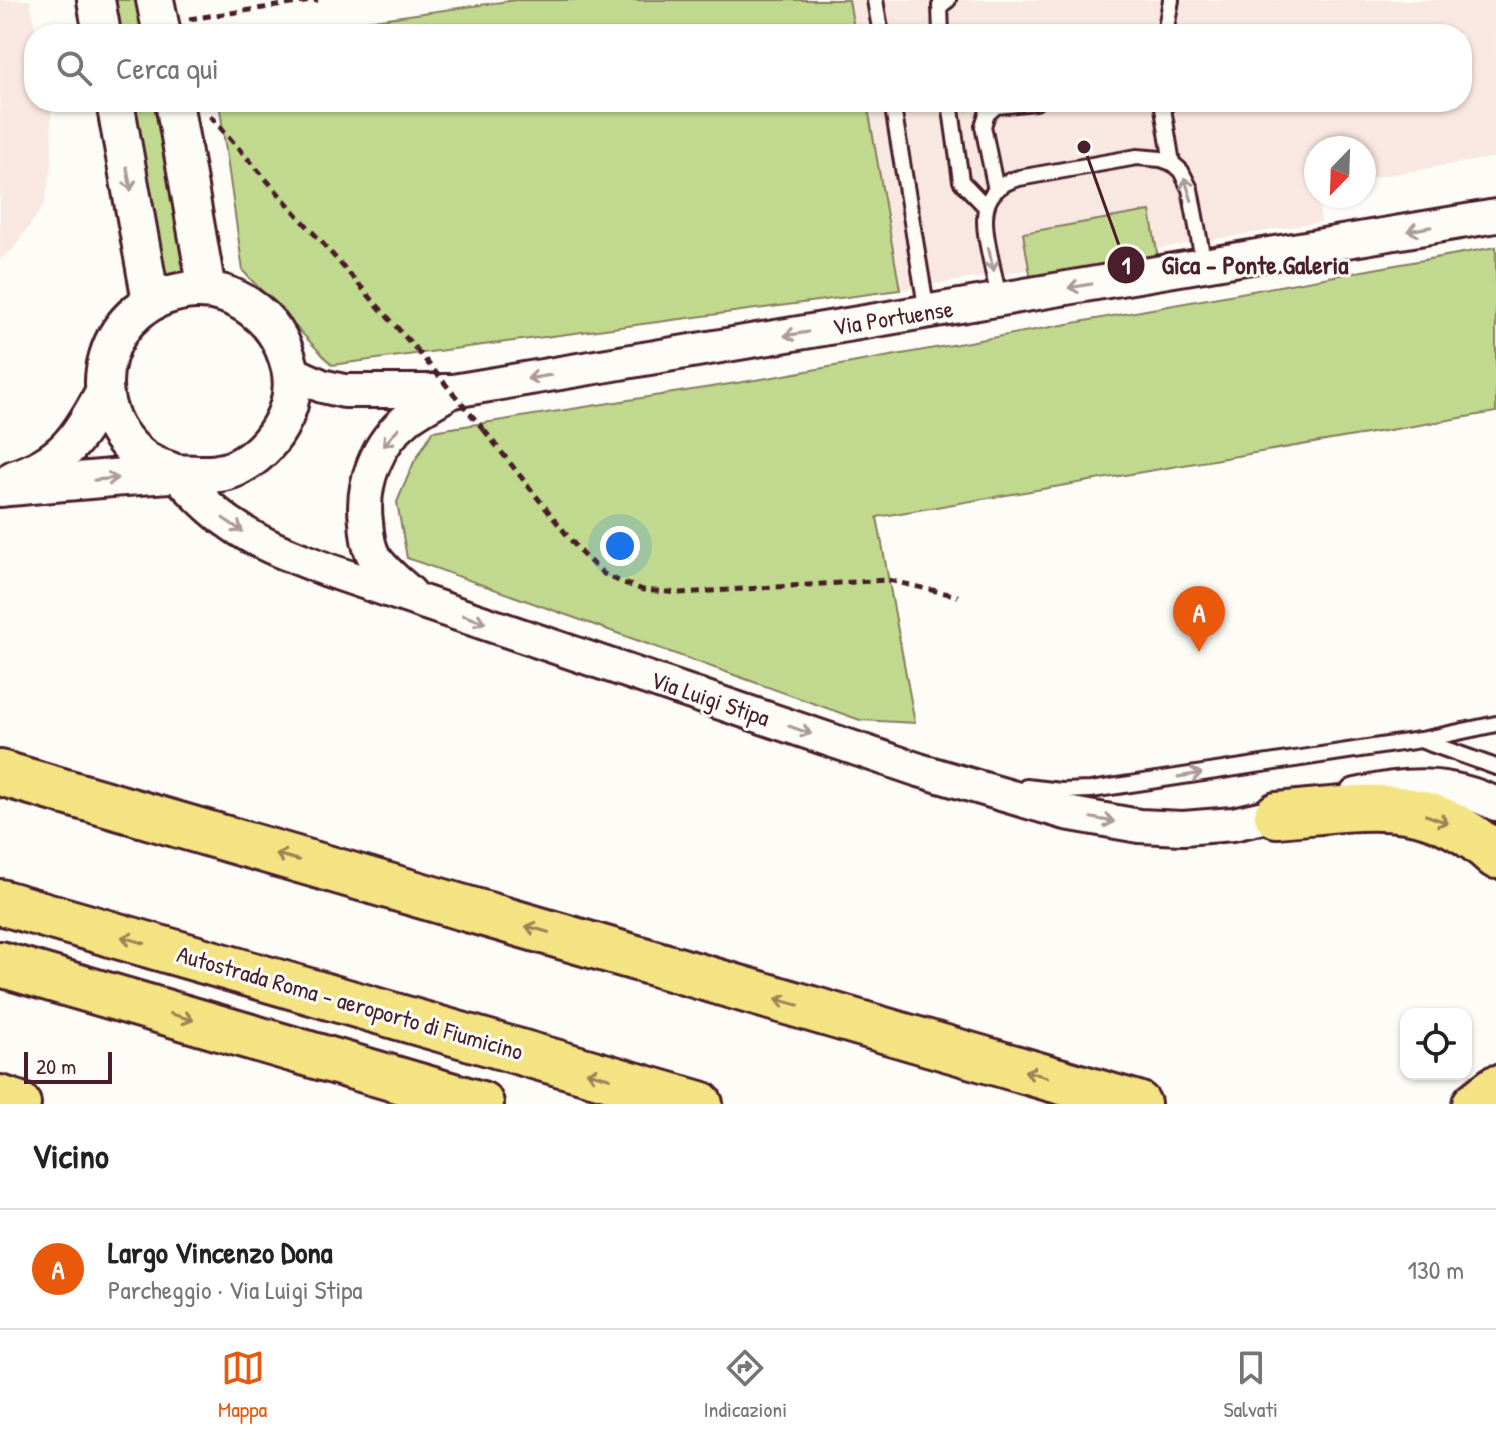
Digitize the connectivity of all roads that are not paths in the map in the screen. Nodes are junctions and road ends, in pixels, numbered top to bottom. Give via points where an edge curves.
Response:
1 (96, 0) edge
2 (155, 0) edge
3 (875, 0) edge
4 (948, 0) edge
5 (1171, 0) edge
6 (100, 24) edge
7 (173, 24) edge
8 (879, 24) edge
9 (941, 24) edge
10 (1167, 24) edge
11 (117, 112) edge
12 (190, 112) edge
13 (894, 112) edge
14 (951, 112) edge
15 (989, 112) edge
16 (1164, 112) edge
17 (1172, 163) junction
18 (996, 190) junction
19 (986, 207) junction
20 (1496, 216) edge
21 (1204, 265) junction
22 (207, 290) junction
23 (1000, 300) junction
24 (151, 301) junction
25 (927, 312) junction
26 (291, 372) junction
27 (453, 391) junction
28 (104, 392) junction
29 (175, 473) junction
30 (0, 485) edge
31 (416, 600) junction
32 (1496, 724) edge
33 (1420, 740) junction
34 (1496, 767) edge
35 (919, 770) junction
36 (0, 773) edge
37 (1496, 804) edge
38 (1277, 815) junction
39 (1496, 856) edge
40 (0, 902) edge
41 (0, 964) edge
42 (1496, 1088) edge
43 (0, 1098) edge
44 (18, 1104) edge
45 (481, 1104) edge
46 (700, 1104) edge
47 (1138, 1104) edge
48 (1475, 1104) edge

1 - 6 main road
2 - 7 main road
3 - 8 lane
4 - 9 lane via 940,6
5 - 10 lane
11 -> 24 main road
12 - 22 main road
13 - 25 lane
14 - 19 lane via 961,181
15 - 18 lane via 983,126
16 - 17 lane
17 - 18 lane via 1137,157 1010,180
21 -> 17 lane via 1190,189
18 - 19 lane
19 -> 23 lane via 985,231
20 -> 21 street, Via Portuense
21 -> 23 street, Via Portuense
22 - 24 main road via 178,291
22 - 26 main road via 237,298 263,316 282,342
23 - 25 street, Via Portuense
24 - 28 main road via 129,318 114,340 105,365
25 -> 27 street, Via Portuense
26 - 27 street, Via Portuense via 344,391
26 - 29 main road via 290,402 278,430 259,453 234,469 205,476
27 -> 31 street via 395,431 372,468 365,493 373,555
28 - 29 main road via 111,420 127,444 148,462
28 - 30 main road via 67,450 34,473
30 -> 29 main road
29 -> 31 street, Via Luigi Stipa via 219,515 253,537
31 -> 35 street, Via Luigi Stipa
32 - 33 lane
33 - 34 lane
35 -> 33 lane via 1075,791
35 -> 38 street, Via Luigi Stipa via 1066,813 1139,826 1210,827
47 -> 36 highway
37 - 38 street, Via Luigi Stipa via 1441,786 1402,786
38 -> 39 highway via 1403,809 1461,828
46 -> 40 highway, Autostrada Roma - aeroporto di Fiumicino
41 -> 45 highway
42 - 48 highway
43 - 44 highway

